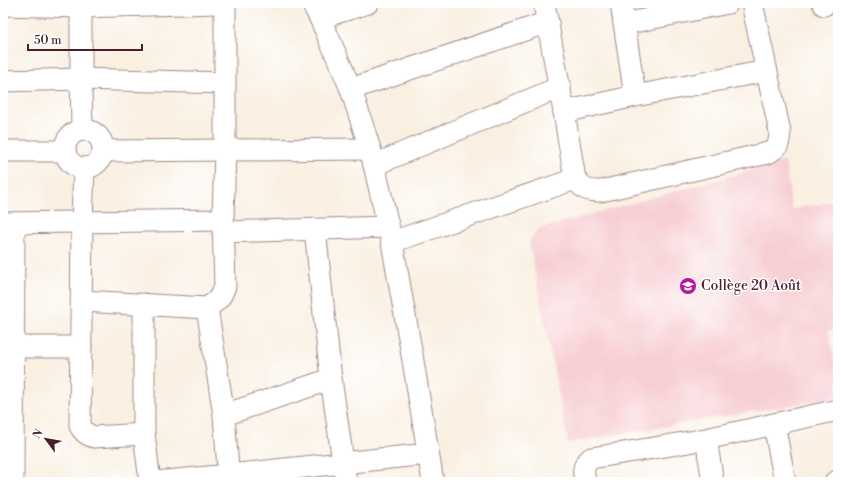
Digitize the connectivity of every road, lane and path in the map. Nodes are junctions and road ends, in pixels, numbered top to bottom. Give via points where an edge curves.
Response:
1 (217, 3) edge
2 (225, 3) edge
3 (368, 3) edge
4 (621, 3) edge
5 (728, 3) edge
6 (752, 3) edge
7 (3, 5) edge
8 (81, 5) edge
9 (547, 8) edge
10 (316, 11) edge
11 (624, 24) junction
12 (766, 71) junction
13 (81, 79) junction
14 (3, 80) edge
15 (225, 83) junction
16 (560, 88) junction
17 (351, 89) junction
18 (635, 96) junction
19 (564, 112) junction
20 (82, 130) junction
21 (225, 149) junction
22 (3, 151) edge
23 (65, 151) junction
24 (104, 151) junction
25 (372, 157) junction
26 (84, 169) junction
27 (575, 179) junction
28 (82, 221) junction
29 (8, 223) edge
30 (223, 226) junction
31 (315, 229) junction
32 (390, 234) junction
33 (82, 301) junction
34 (144, 304) junction
35 (207, 308) junction
36 (81, 346) junction
37 (13, 347) junction
38 (331, 379) junction
39 (838, 410) edge
40 (224, 415) junction
41 (774, 424) junction
42 (144, 434) junction
43 (706, 439) junction
44 (428, 454) junction
45 (9, 470) edge
46 (345, 472) edge
47 (229, 479) edge
48 (150, 482) edge
49 (156, 482) edge
50 (433, 482) edge
51 (585, 482) edge
52 (713, 482) edge
53 (785, 482) edge

1 - 8 street
2 - 15 street
3 - 10 street
4 - 11 street
5 - 11 street
6 - 12 street
7 - 8 street
8 - 13 street
9 - 16 street
9 - 17 street
10 - 17 street
11 - 18 street
12 - 18 street
12 - 27 street via 780,132 780,142 768,153 601,191 582,188
13 - 14 street
13 - 15 street
13 - 20 street
15 - 21 street
16 - 19 street
16 - 25 street
17 - 25 street
18 - 19 street
19 - 27 street
20 - 23 street via 73,133 66,141
20 - 24 street via 98,135
21 - 24 street
21 - 25 street
21 - 30 street
22 - 23 street
23 - 26 street via 71,164
24 - 26 street via 98,164
25 - 32 street
26 - 28 street
27 - 32 street
28 - 29 street
28 - 30 street
28 - 33 street
29 - 37 street
30 - 31 street
30 - 35 street via 225,286 222,296
31 - 32 street
31 - 38 street
32 - 44 street
33 - 34 street
33 - 36 street
34 - 35 street
34 - 42 street
35 - 40 street
36 - 37 street
36 - 42 street via 82,431 94,437
37 - 45 street
38 - 40 street
38 - 46 street
39 - 41 street
40 - 47 street
41 - 43 street
41 - 53 street
42 - 48 street
43 - 51 street via 591,458 583,470
43 - 52 street
44 - 46 street
44 - 50 street
46 - 47 street
47 - 49 street

